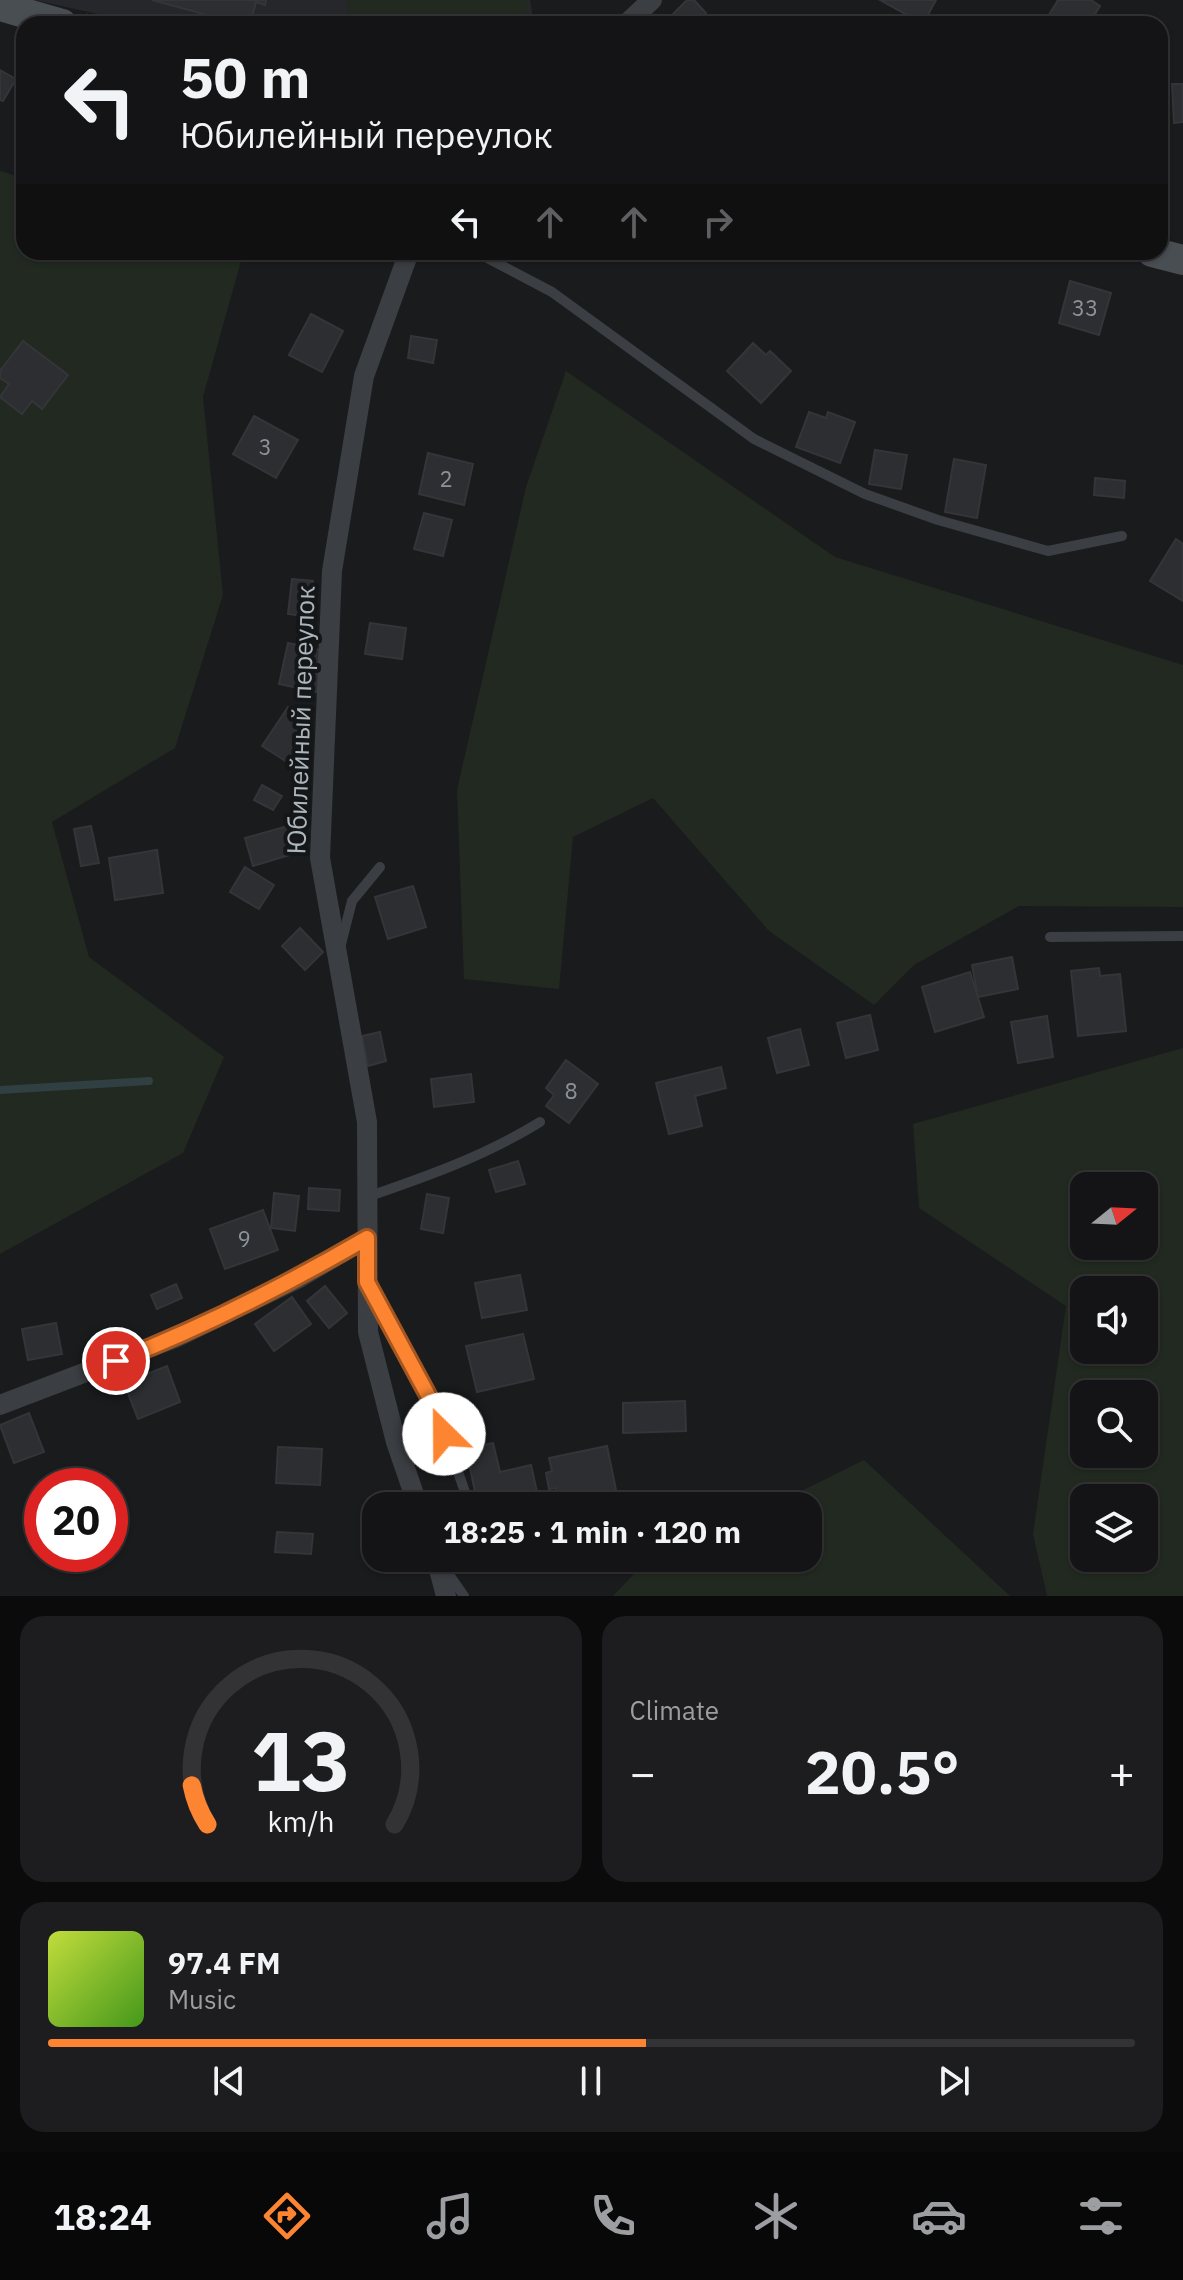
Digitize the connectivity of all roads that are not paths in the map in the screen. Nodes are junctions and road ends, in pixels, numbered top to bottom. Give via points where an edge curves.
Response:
1 (652, 0) edge
2 (0, 6) edge
3 (34, 16) edge
4 (635, 16) edge
5 (406, 260) edge
6 (491, 260) edge
7 (1122, 536) dead end
8 (380, 867) dead end
9 (1183, 936) edge
10 (1050, 937) dead end
11 (338, 958) junction
12 (540, 1122) dead end
13 (367, 1197) junction
14 (367, 1238) junction
15 (367, 1282) junction
16 (0, 1405) edge
17 (413, 1492) edge
18 (465, 1492) edge
19 (440, 1572) edge
20 (447, 1572) edge
21 (446, 1596) edge
22 (464, 1596) edge

1 - 4 street
2 - 3 street
5 - 11 street, Юбилейный переулок via 364,376 332,571 320,858
6 - 7 lane via 552,292 754,439 865,494 1048,551
8 - 11 lane via 352,901
9 - 10 lane
11 - 13 street, Юбилейный переулок via 367,1122
12 - 13 lane via 453,1168
13 - 14 street, Юбилейный переулок
14 - 15 street, Юбилейный переулок
14 - 16 street via 299,1278 175,1338
15 - 17 street, Юбилейный переулок via 368,1332
15 - 18 lane, Юбилейный переулок via 436,1410
19 - 21 street
20 - 22 lane

